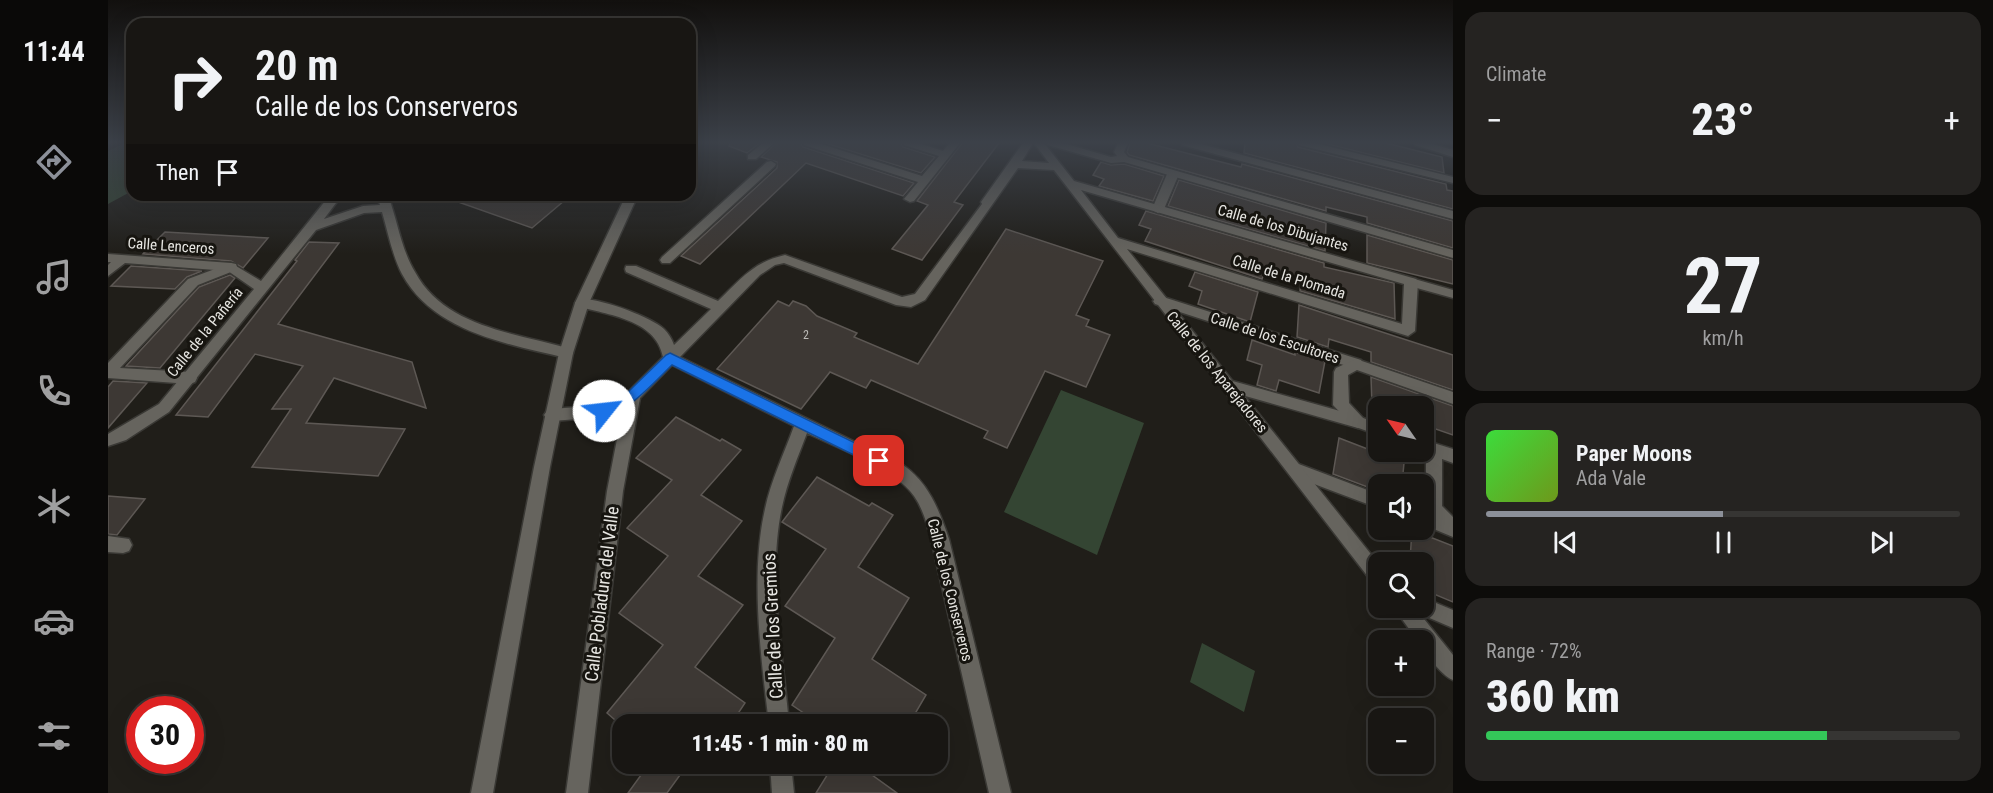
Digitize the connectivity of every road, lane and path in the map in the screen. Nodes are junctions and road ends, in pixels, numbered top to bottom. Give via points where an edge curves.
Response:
1 (753, 180) edge
2 (919, 180) edge
3 (1004, 180) edge
4 (1067, 180) edge
5 (1170, 180) edge
6 (1194, 180) edge
7 (1323, 180) edge
8 (925, 182) joint
9 (1069, 183) junction
10 (910, 199) dead end
11 (332, 201) edge
12 (629, 201) edge
13 (385, 202) edge
14 (1158, 209) junction
15 (1453, 215) edge
16 (312, 227) junction
17 (1115, 241) junction
18 (1453, 254) edge
19 (108, 258) edge
20 (122, 259) junction
21 (666, 260) dead end
22 (231, 267) junction
23 (631, 268) dead end
24 (108, 272) edge
25 (1411, 282) junction
26 (262, 288) junction
27 (1453, 294) edge
28 (1160, 301) junction
29 (582, 303) junction
30 (721, 308) junction
31 (566, 352) junction
32 (670, 358) junction
33 (1356, 364) junction
34 (108, 373) edge
35 (189, 378) junction
36 (1229, 387) junction
37 (633, 396) junction
38 (1453, 398) edge
39 (552, 415) junction
40 (1358, 422) junction
41 (803, 424) junction
42 (1368, 426) edge
43 (108, 440) edge
44 (1434, 450) edge
45 (1453, 456) edge
46 (1430, 462) edge
47 (1296, 470) junction
48 (1368, 497) edge
49 (1434, 522) edge
50 (1453, 529) edge
51 (1368, 563) edge
52 (1434, 611) edge
53 (1411, 618) edge
54 (1453, 620) edge
55 (1453, 670) edge
56 (778, 714) edge
57 (782, 774) edge
58 (482, 793) edge
59 (577, 793) edge
60 (783, 793) edge
61 (1000, 793) edge

1 - 21 street
2 - 8 street
3 - 30 street via 920,297 911,302 901,302 785,259 755,272
4 - 9 street, Calle de los Aparejadores
5 - 14 street
6 - 18 street
7 - 15 street
8 - 10 street
9 - 14 street, Calle de los Dibujantes
9 - 17 street, Calle de los Aparejadores
11 - 16 street, Calle de la Pañería
12 - 29 street
13 - 16 street
13 - 31 street via 408,272 422,294 467,324
14 - 25 street, Calle de los Dibujantes
16 - 26 street, Calle de la Pañería
17 - 25 street, Calle de la Plomada via 1408,331
17 - 28 street, Calle de los Aparejadores
19 - 20 street, Calle Lenceros
20 - 22 street, Calle Lenceros
20 - 24 street
22 - 26 street, Calle Lenceros
22 - 34 street via 193,282
23 - 30 street
25 - 27 street, Calle de los Dibujantes
26 - 35 street, Calle de la Pañería
28 - 33 street, Calle de los Escultores
28 - 36 street, Calle de los Aparejadores
29 - 31 street
29 - 32 street via 618,311 645,323 664,338
30 - 32 street
31 - 39 street
32 - 37 street
32 - 41 street, Calle de los Conserveros
33 - 38 street, Calle de los Escultores
33 - 40 street, Calle de los Escultores via 1341,372 1341,405
34 - 35 street
35 - 43 street, Calle de la Pañería via 164,408
36 - 40 street
36 - 47 street, Calle de los Aparejadores
37 - 39 street via 604,411
37 - 59 street, Calle Pobladura del Valle via 615,491
39 - 58 street
40 - 42 street
41 - 56 street, Calle de los Gremios via 777,492 769,541
41 - 61 street, Calle de los Conserveros via 897,470 919,489 940,538
44 - 45 street
46 - 50 street via 1434,509
47 - 48 street
47 - 51 street, Calle de los Aparejadores
49 - 50 street
52 - 54 street
53 - 55 street
57 - 60 street

